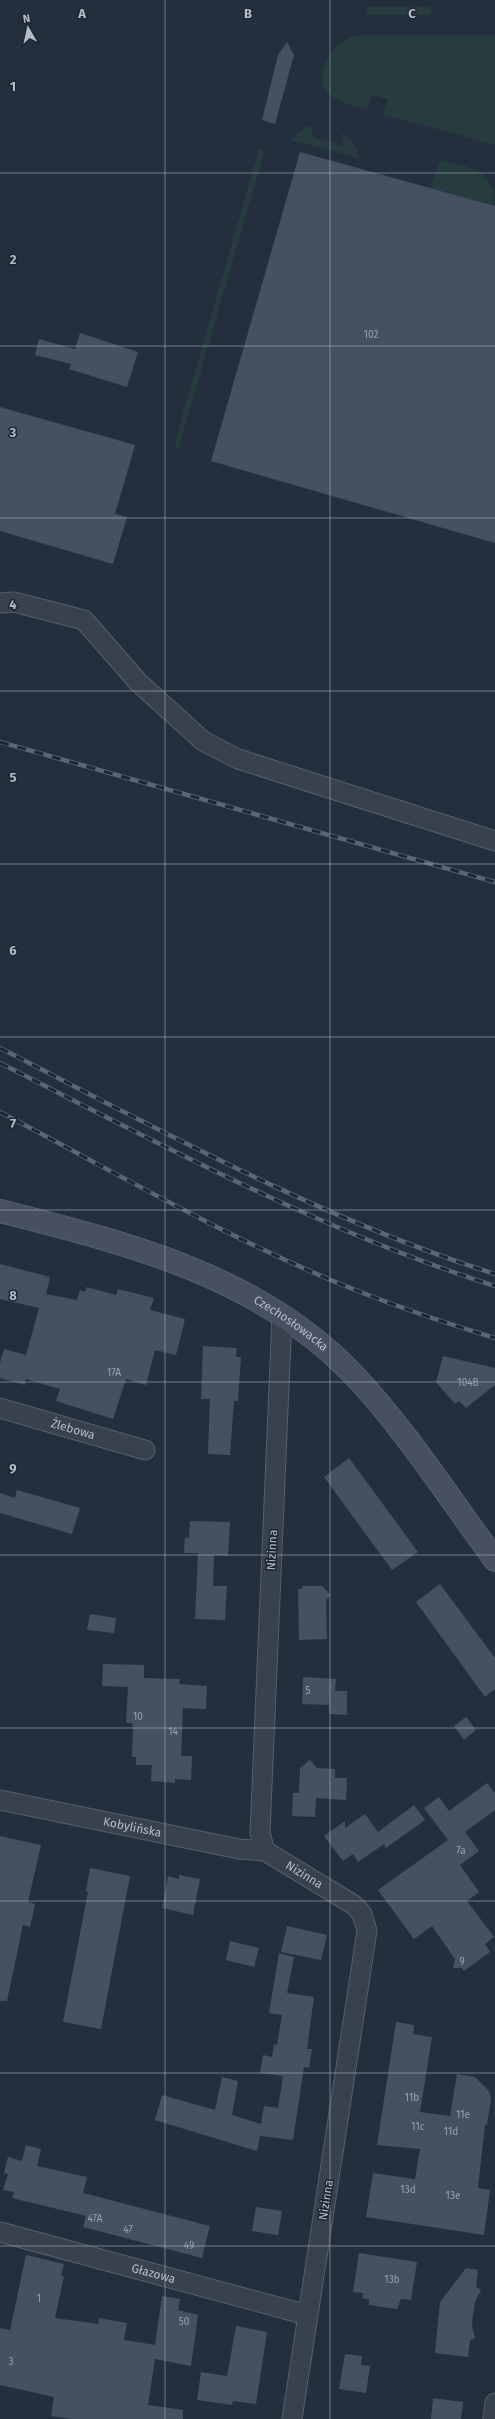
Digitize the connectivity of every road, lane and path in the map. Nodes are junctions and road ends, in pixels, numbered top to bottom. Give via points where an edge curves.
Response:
1 (0, 603) edge
2 (495, 842) edge
3 (0, 1211) edge
4 (282, 1316) junction
5 (0, 1408) edge
6 (145, 1450) dead end
7 (495, 1560) edge
8 (0, 1800) edge
9 (265, 1850) junction
10 (0, 2232) edge
11 (307, 2315) junction
12 (495, 2403) edge
13 (292, 2419) edge
14 (493, 2419) edge

1 - 2 street via 14,602 84,620 138,682 203,741 238,758
3 - 4 street, Czechosłowacka via 105,1237 157,1254 211,1276
4 - 7 street, Czechosłowacka via 335,1357 367,1390
4 - 9 street, Nizinna via 260,1818 260,1833
5 - 6 street, Żlebowa
8 - 9 street, Kobylińska via 239,1849
9 - 11 street, Nizinna via 354,1905 362,1914 367,1931
10 - 11 street, Głazowa
11 - 13 street, Nizinna
12 - 14 street

